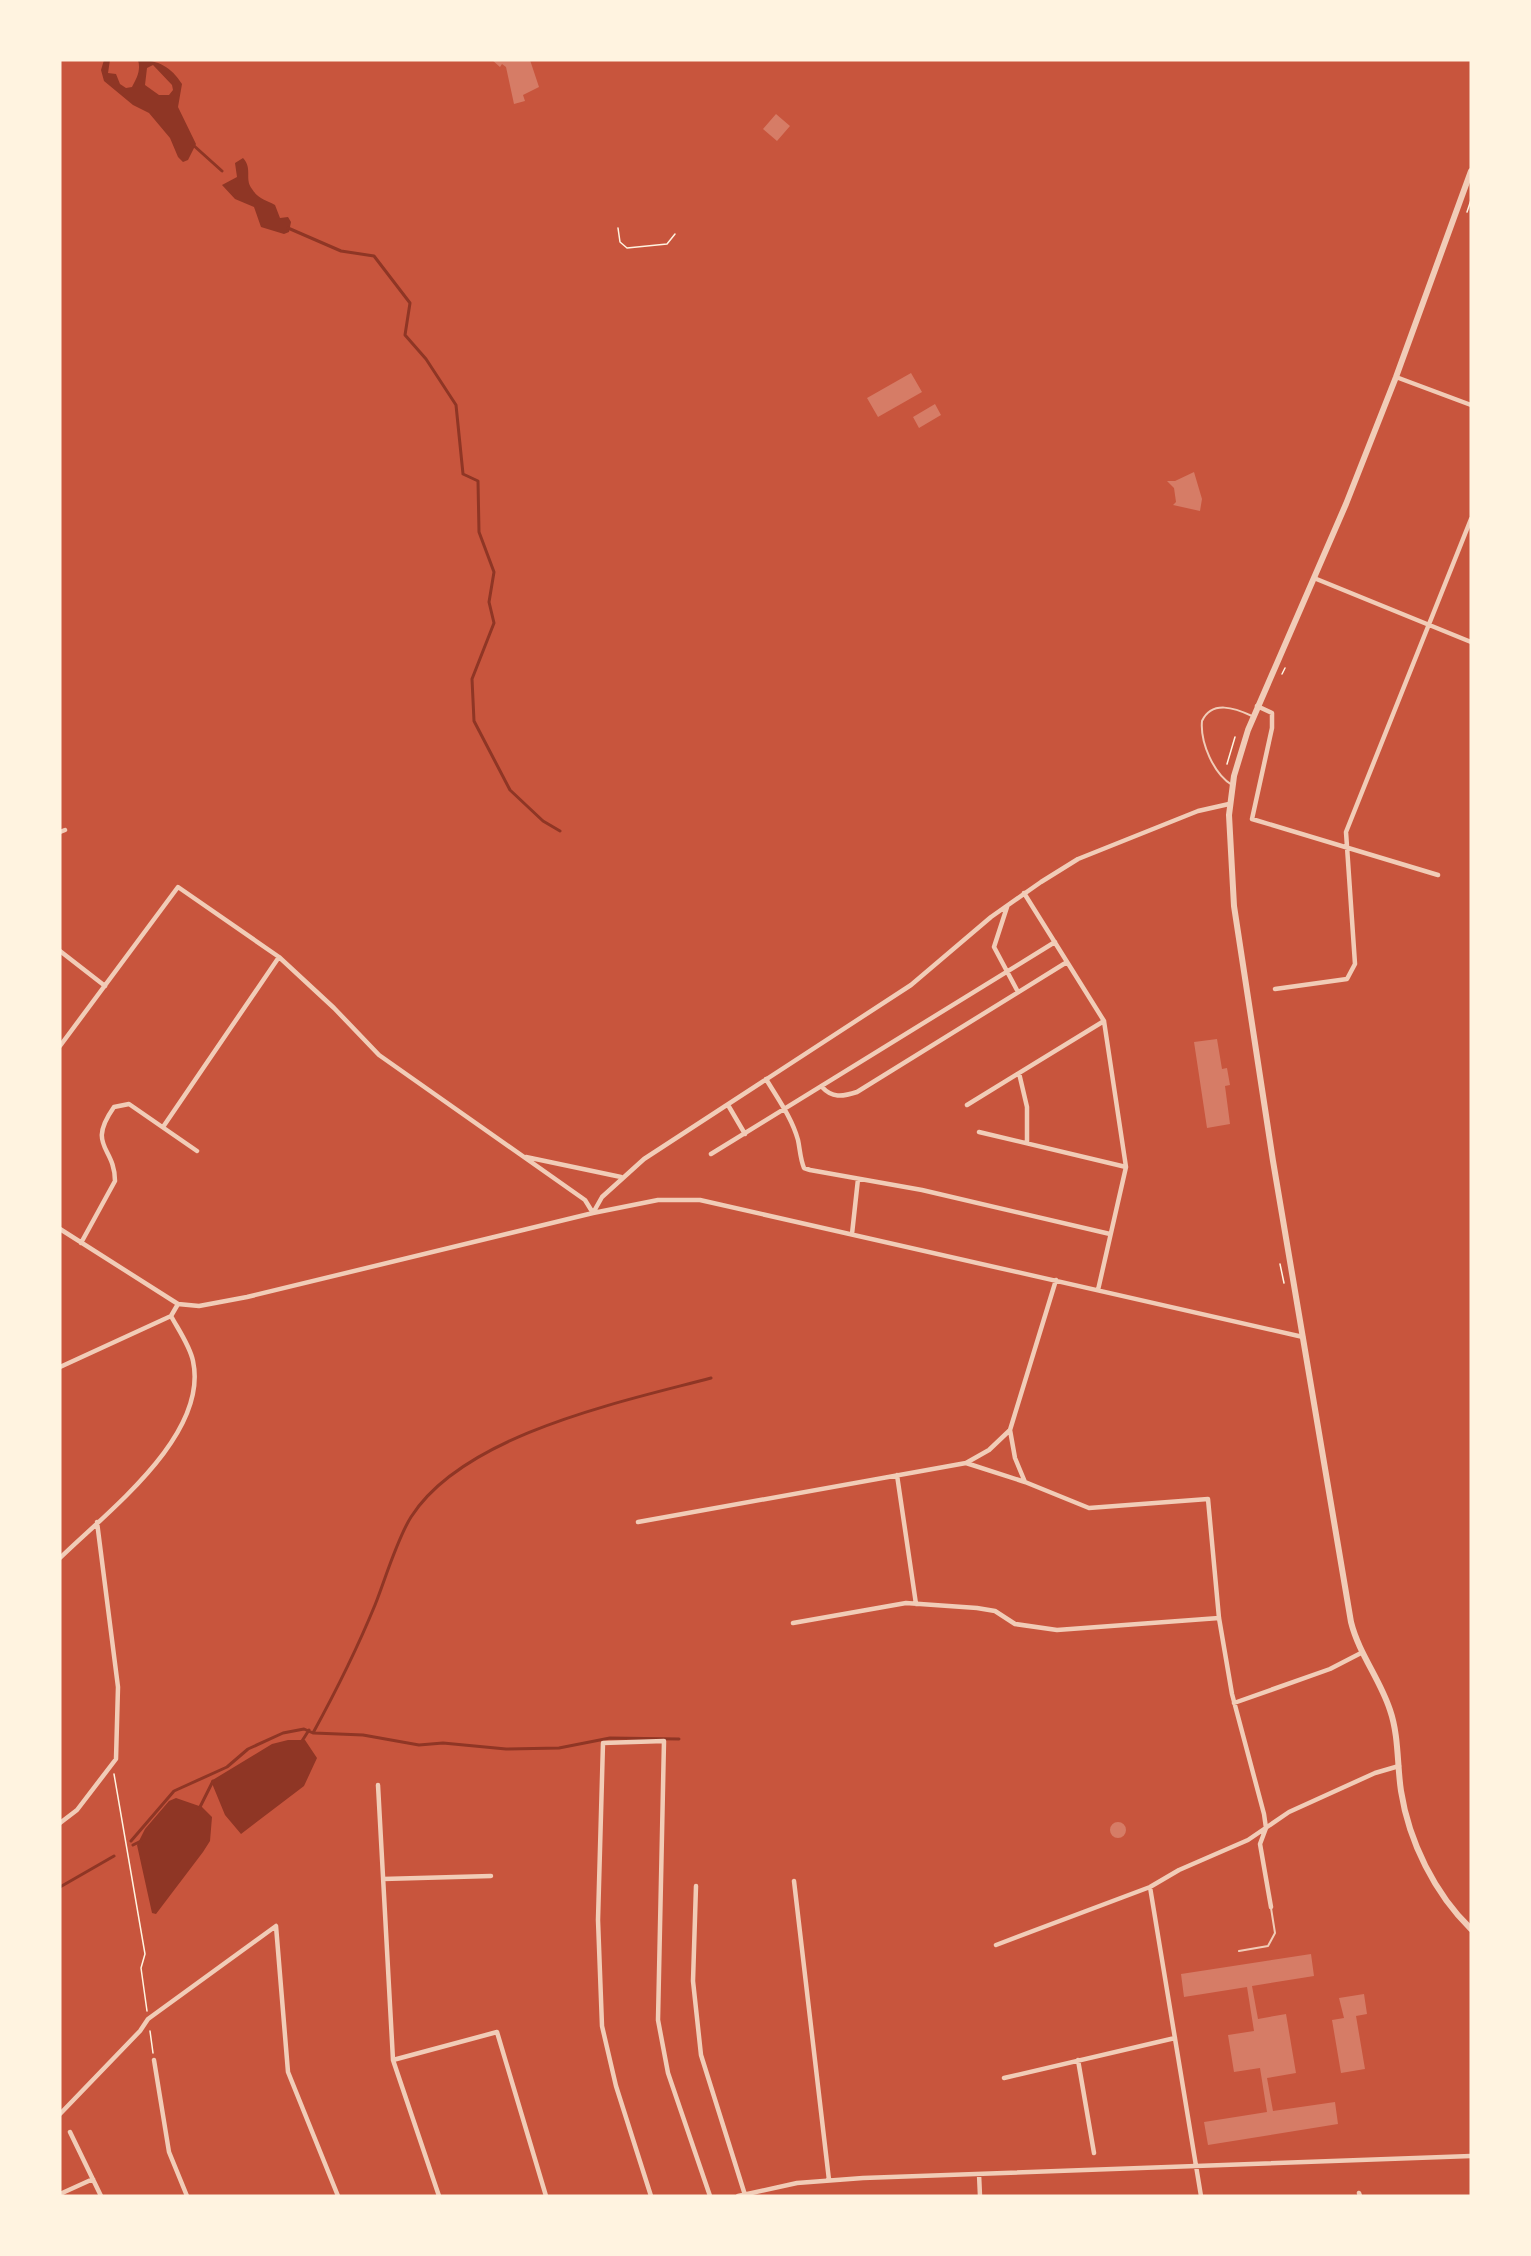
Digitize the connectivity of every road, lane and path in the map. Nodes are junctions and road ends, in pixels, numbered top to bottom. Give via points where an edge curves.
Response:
1 (1471, 171) edge
2 (1471, 200) edge
3 (1467, 212) dead end
4 (618, 228) dead end
5 (675, 234) dead end
6 (1396, 377) junction
7 (1471, 405) edge
8 (1471, 519) edge
9 (1314, 578) junction
10 (1430, 626) junction
11 (1471, 642) edge
12 (1257, 706) junction
13 (1253, 717) junction
14 (1236, 737) dead end
15 (1227, 764) dead end
16 (1232, 785) junction
17 (1229, 804) junction
18 (1346, 848) junction
19 (1438, 875) dead end
20 (1024, 893) junction
21 (1007, 906) junction
22 (1055, 942) junction
23 (60, 951) edge
24 (279, 957) junction
25 (1067, 962) junction
26 (1006, 973) junction
27 (105, 986) junction
28 (1275, 989) dead end
29 (1018, 992) junction
30 (1104, 1022) junction
31 (60, 1047) edge
32 (1019, 1073) junction
33 (766, 1079) junction
34 (822, 1087) junction
35 (728, 1105) junction
36 (967, 1105) dead end
37 (784, 1109) junction
38 (163, 1127) junction
39 (979, 1132) dead end
40 (745, 1134) junction
41 (1027, 1143) junction
42 (197, 1151) dead end
43 (711, 1154) dead end
44 (523, 1156) junction
45 (1126, 1167) junction
46 (621, 1177) junction
47 (858, 1179) junction
48 (593, 1213) junction
49 (60, 1230) edge
50 (852, 1234) junction
51 (1110, 1234) junction
52 (81, 1243) junction
53 (1280, 1264) dead end
54 (1056, 1280) junction
55 (1284, 1283) dead end
56 (1098, 1290) junction
57 (178, 1304) junction
58 (171, 1316) junction
59 (1303, 1337) junction
60 (60, 1367) edge
61 (1010, 1430) junction
62 (966, 1463) junction
63 (897, 1475) junction
64 (1025, 1482) junction
65 (96, 1522) junction
66 (638, 1522) dead end
67 (60, 1558) edge
68 (916, 1604) junction
69 (1220, 1618) junction
70 (793, 1623) dead end
71 (1361, 1653) junction
72 (1234, 1703) junction
73 (1398, 1766) junction
74 (112, 1767) junction
75 (378, 1785) dead end
76 (60, 1823) edge
77 (1266, 1828) junction
78 (491, 1875) dead end
79 (383, 1879) junction
80 (794, 1881) dead end
81 (696, 1886) dead end
82 (1150, 1887) junction
83 (1271, 1907) joint
84 (1471, 1929) edge
85 (996, 1945) dead end
86 (1239, 1951) dead end
87 (148, 2019) junction
88 (1175, 2038) junction
89 (154, 2060) joint
90 (393, 2060) junction
91 (1078, 2060) junction
92 (1004, 2078) dead end
93 (60, 2114) edge
94 (70, 2132) dead end
95 (1094, 2153) dead end
96 (1471, 2156) edge
97 (1196, 2168) junction
98 (979, 2174) junction
99 (93, 2179) junction
100 (828, 2180) junction
101 (60, 2194) edge
102 (745, 2195) edge
103 (101, 2196) edge
104 (187, 2196) edge
105 (338, 2196) edge
106 (439, 2196) edge
107 (546, 2196) edge
108 (651, 2196) edge
109 (710, 2196) edge
110 (738, 2196) edge
111 (980, 2196) edge
112 (1201, 2196) edge

1 - 6 street
2 - 3 path
4 - 5 path via 620,242 627,248 667,244
6 - 7 street
6 - 9 street
8 - 10 street
9 - 10 street
9 - 12 street
10 - 11 street
10 - 18 street via 1346,832
12 - 13 street
12 - 18 street via 1272,713 1272,728 1252,819
13 - 16 street
13 - 16 lane via 1220,707 1202,721 1204,741 1213,762 1222,779
14 - 15 path
16 - 17 street
17 - 20 street via 1198,811 1078,859
17 - 59 street via 1234,906
18 - 19 street
18 - 28 street via 1355,964 1347,979
20 - 21 street
20 - 22 street
21 - 26 street via 994,947
21 - 33 street via 911,985
22 - 25 street
22 - 26 street
23 - 27 street
24 - 27 street via 178,886
24 - 38 street
24 - 44 street via 379,1055
25 - 29 street
25 - 30 street
26 - 29 street
26 - 34 street
27 - 31 street
29 - 34 street via 857,1092 844,1096 829,1094
30 - 32 street
30 - 45 street
32 - 36 street
32 - 41 street via 1027,1107
33 - 35 street
33 - 37 street
34 - 37 street
35 - 40 street
35 - 46 street
37 - 40 street
37 - 47 street via 798,1140 804,1168
38 - 42 street
38 - 52 street via 129,1104 114,1107 101,1132 115,1181
39 - 41 street
40 - 43 street
41 - 45 street
44 - 46 street
44 - 48 street via 585,1200
45 - 51 street
46 - 48 street
47 - 50 street
47 - 51 street
48 - 50 street via 658,1200 700,1200
48 - 57 street via 247,1298 199,1306
49 - 52 street
50 - 54 street
51 - 56 street
52 - 57 street
53 - 55 path
54 - 56 street
54 - 61 street
56 - 59 street
57 - 58 street
58 - 60 street
58 - 65 street via 193,1360 194,1388 188,1416 174,1443
59 - 71 street via 1351,1622
61 - 62 street via 989,1450
61 - 64 street
62 - 63 street
62 - 64 street
63 - 66 street
63 - 68 street
64 - 69 street via 1089,1508 1208,1498
65 - 67 street
65 - 74 street via 118,1687 116,1759
68 - 69 street via 995,1611 1015,1624 1057,1630
68 - 70 street
69 - 72 street
71 - 72 street via 1330,1669
71 - 73 street via 1391,1712
72 - 77 street
73 - 77 street via 1296,1809
73 - 84 street via 1405,1811 1425,1864 1441,1892
74 - 76 street via 77,1810
74 - 87 path via 145,1954 141,1968
75 - 79 street
77 - 82 street
77 - 83 street via 1260,1844
78 - 79 street
79 - 90 street
80 - 100 street
81 - 102 street via 693,1981 701,2055
82 - 85 street
82 - 88 street
83 - 86 lane via 1275,1933 1268,1946
87 - 89 path
87 - 93 street
87 - 105 street via 276,1926 288,2072
88 - 91 street
88 - 97 street
89 - 104 street via 169,2152
90 - 106 street
90 - 107 street via 497,2031
91 - 92 street
91 - 95 street
94 - 99 street
96 - 97 street
97 - 98 street
97 - 112 street
98 - 100 street
98 - 111 street
99 - 101 street
99 - 103 street
100 - 102 street
102 - 110 street
108 - 109 street via 616,2086 602,2026 598,1920 603,1743 664,1741 658,2020 668,2073

